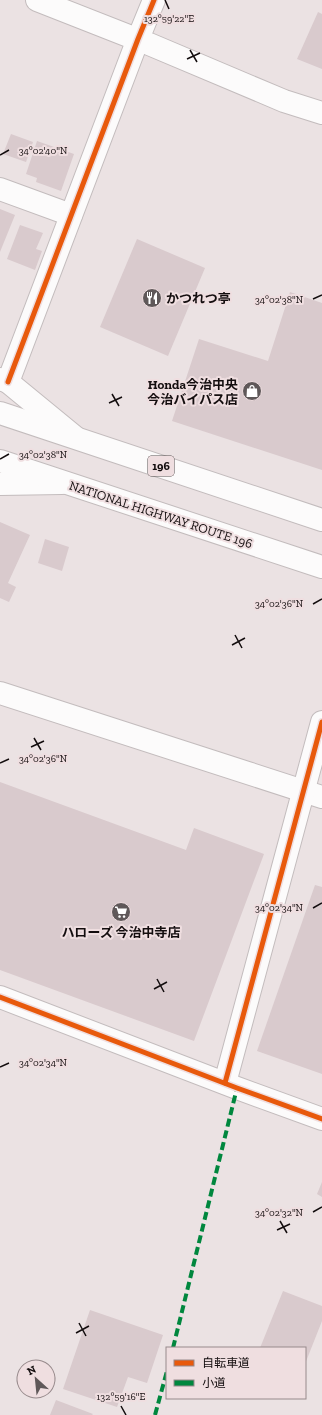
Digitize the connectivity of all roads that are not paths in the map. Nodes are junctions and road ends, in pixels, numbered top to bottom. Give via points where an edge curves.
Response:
1 (37, 0) edge
2 (154, 0) edge
3 (138, 39) junction
4 (322, 113) edge
5 (0, 189) edge
6 (71, 215) junction
7 (4, 381) edge
8 (0, 413) edge
9 (75, 437) junction
10 (0, 461) edge
11 (65, 482) junction
12 (0, 484) edge
13 (322, 520) edge
14 (322, 567) edge
15 (0, 693) edge
16 (322, 722) edge
17 (313, 794) edge
18 (0, 997) edge
19 (225, 1083) junction
20 (322, 1119) edge

1 - 3 main road
2 - 3 main road
3 - 4 main road via 284,101
3 - 6 main road
5 - 6 main road
6 - 7 main road
7 - 9 main road
8 - 9 main road, 196
9 - 13 main road, 196
10 - 11 main road, NATIONAL HIGHWAY ROUTE 196
11 - 12 main road
11 - 14 main road, NATIONAL HIGHWAY ROUTE 196
15 - 17 main road
16 - 17 main road
17 - 19 main road
18 - 19 main road
19 - 20 main road

